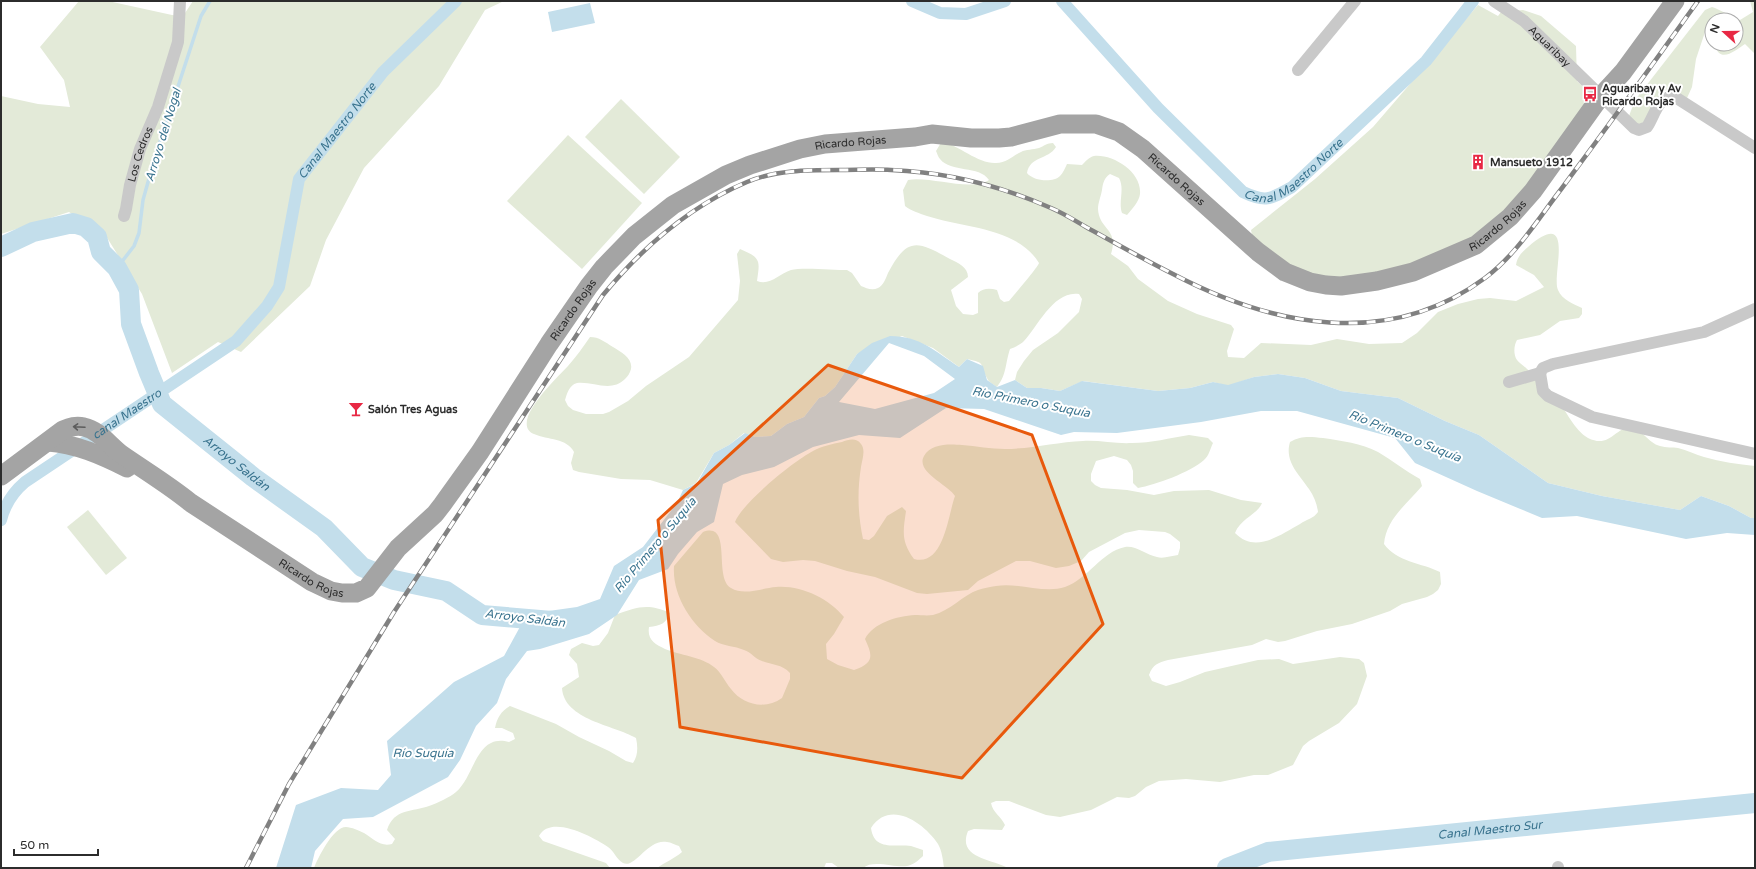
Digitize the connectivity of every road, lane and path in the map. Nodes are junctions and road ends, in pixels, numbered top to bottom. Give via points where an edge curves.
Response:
1 (180, 1) edge
2 (1354, 1) edge
3 (1494, 1) edge
4 (1675, 1) edge
5 (1298, 70) dead end
6 (1601, 96) junction
7 (1755, 148) edge
8 (124, 216) dead end
9 (1755, 309) edge
10 (1540, 373) junction
11 (1509, 382) dead end
12 (1755, 454) edge
13 (1, 476) edge

1 - 8 street, Los Cedros via 178,42 158,107 140,149
2 - 5 street
3 - 6 street, Aguaribay via 1524,21
4 - 6 main road, Ricardo Rojas via 1624,72
6 - 7 street, Aguaribay via 1629,125 1639,130 1647,127 1663,99 1675,97
6 - 13 main road, Ricardo Rojas via 1533,191 1510,217 1476,245 1397,277 1341,286 1310,282 1272,264 1143,149 1119,132 1096,124 1060,124 998,138 932,134 826,144 800,149 750,165 673,205 640,231 609,262 580,299 480,452 442,505 389,558 367,588 361,592 336,593 325,589 191,503 137,473 65,443 48,442
9 - 10 street via 1704,332 1553,364 1543,368
10 - 11 street
10 - 12 street via 1543,391 1548,396 1592,416

